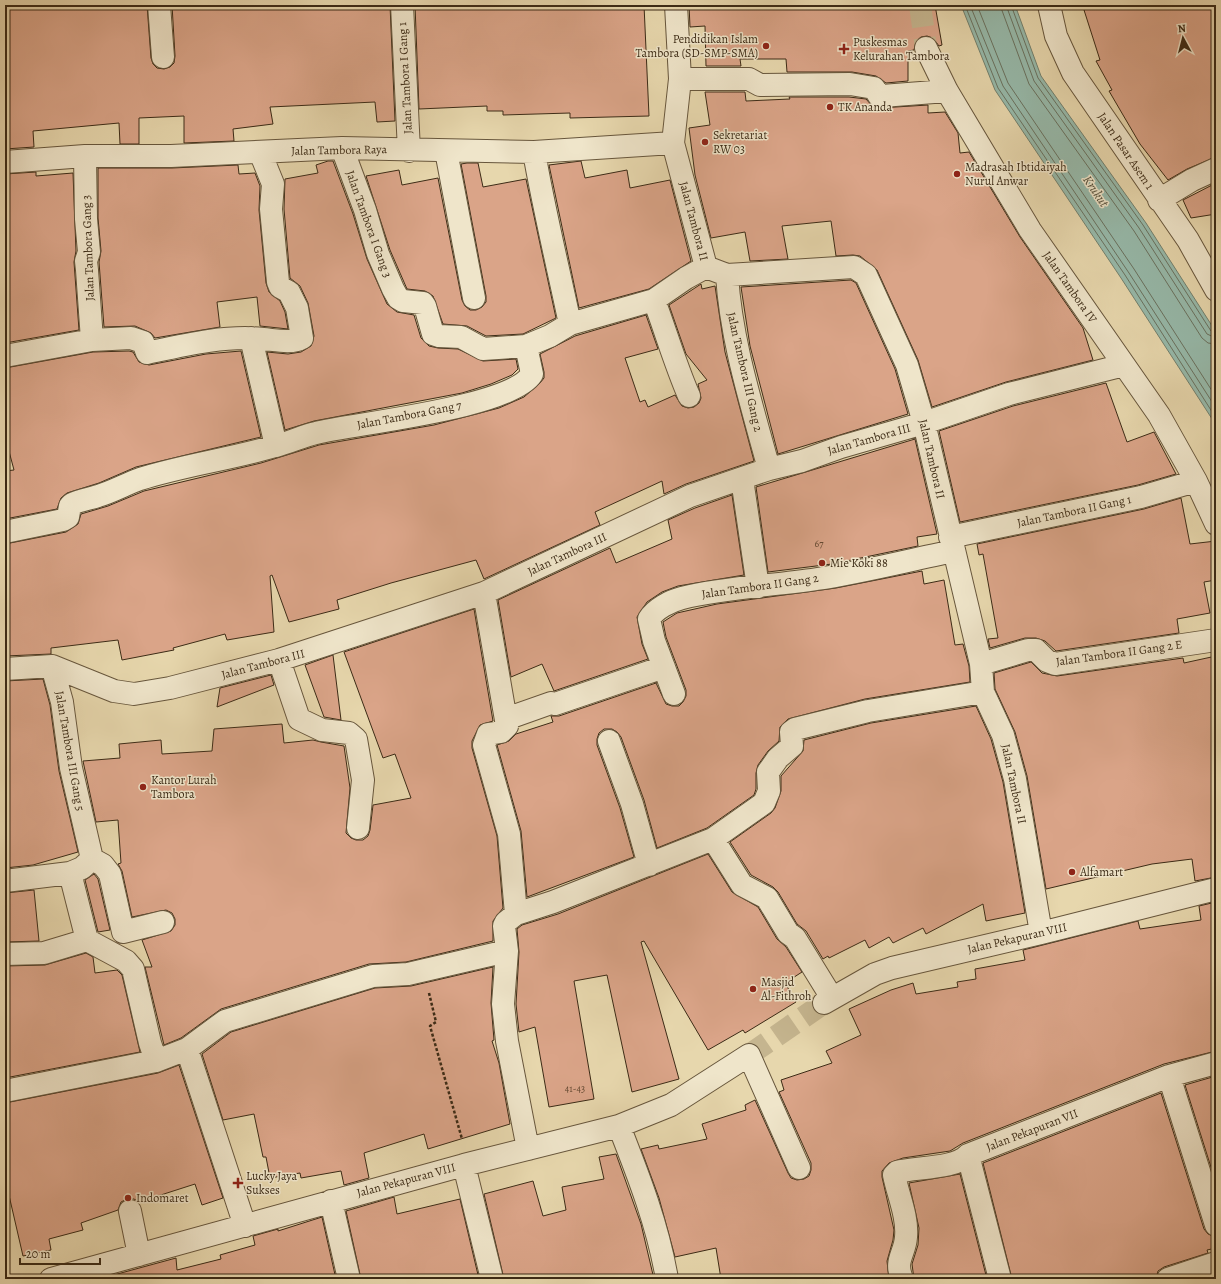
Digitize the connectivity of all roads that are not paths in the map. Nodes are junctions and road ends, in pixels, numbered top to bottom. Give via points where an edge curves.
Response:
1 (159, 5) edge
2 (402, 5) edge
3 (676, 5) edge
4 (1050, 5) edge
5 (926, 48) tunnel mouth
6 (163, 57) dead end
7 (680, 79) junction
8 (947, 91) junction
9 (673, 144) junction
10 (342, 148) junction
11 (409, 150) junction
12 (446, 151) junction
13 (260, 152) junction
14 (534, 152) junction
15 (85, 156) junction
16 (5, 162) edge
17 (1216, 169) edge
18 (1159, 200) junction
19 (706, 267) junction
20 (727, 275) junction
21 (1216, 290) edge
22 (474, 298) dead end
23 (654, 300) junction
24 (570, 324) junction
25 (251, 338) junction
26 (92, 340) junction
27 (526, 346) junction
28 (5, 356) edge
29 (1124, 365) junction
30 (689, 396) dead end
31 (924, 423) junction
32 (276, 446) junction
33 (769, 469) junction
34 (742, 479) junction
35 (1196, 481) junction
36 (1216, 524) edge
37 (5, 532) edge
38 (952, 544) junction
39 (758, 587) junction
40 (484, 593) junction
41 (1216, 640) edge
42 (279, 660) junction
43 (981, 664) junction
44 (52, 666) junction
45 (664, 667) junction
46 (5, 669) edge
47 (983, 692) junction
48 (674, 694) dead end
49 (506, 719) junction
50 (609, 741) dead end
51 (358, 828) dead end
52 (713, 839) junction
53 (92, 859) junction
54 (650, 865) junction
55 (70, 873) junction
56 (5, 881) edge
57 (1216, 889) edge
58 (516, 914) junction
59 (163, 922) dead end
60 (1041, 933) junction
61 (87, 940) junction
62 (507, 951) junction
63 (5, 954) edge
64 (187, 1049) junction
65 (156, 1061) junction
66 (1216, 1063) edge
67 (1169, 1076) junction
68 (5, 1091) edge
69 (619, 1126) junction
70 (528, 1149) junction
71 (464, 1155) junction
72 (968, 1155) junction
73 (798, 1168) dead end
74 (331, 1201) junction
75 (130, 1211) dead end
76 (1216, 1225) edge
77 (245, 1226) junction
78 (139, 1255) junction
79 (1216, 1262) edge
80 (51, 1279) edge
81 (349, 1279) edge
82 (492, 1279) edge
83 (668, 1279) edge
84 (902, 1279) edge
85 (1000, 1279) edge
86 (1168, 1279) edge

1 - 6 street
2 - 11 street, Jalan Tambora I Gang 1
3 - 7 street
4 - 18 street, Jalan Pasar Asem 1 via 1056,36 1073,73
5 - 8 street, Jalan Tambora IV
7 - 8 street via 749,79 760,85 850,84 874,88 878,96
7 - 9 street
8 - 29 street, Jalan Tambora IV via 1030,230
9 - 14 street, Jalan Tambora Raya
9 - 19 street, Jalan Tambora II
10 - 11 street, Jalan Tambora Raya
10 - 13 street, Jalan Tambora Raya
10 - 27 street, Jalan Tambora I Gang 3 via 378,254 398,298 423,303 426,306 433,334 461,337 483,349
11 - 12 street, Jalan Tambora Raya
12 - 14 street, Jalan Tambora Raya
12 - 22 street
13 - 15 street, Jalan Tambora Raya
13 - 25 street via 273,184 271,209 278,282 280,287 289,292 296,308 302,338
14 - 24 street via 542,200
15 - 16 street, Jalan Tambora Raya
15 - 26 street, Jalan Tambora Gang 3 via 89,252 86,270
17 - 18 street
18 - 21 street, Jalan Pasar Asem 1 via 1188,240
19 - 20 street, Jalan Tambora II
19 - 23 street
20 - 31 street, Jalan Tambora II via 854,267 866,275 907,365
20 - 33 street, Jalan Tambora III Gang 2 via 740,357
23 - 24 street
23 - 30 street
24 - 27 street
25 - 26 street via 180,346 148,353 143,342 131,338
25 - 32 street
26 - 28 street
27 - 32 street, Jalan Tambora Gang 7 via 532,374 523,384 497,395 398,420 315,433
29 - 31 street, Jalan Tambora III via 1009,394
29 - 35 street, Jalan Tambora IV via 1159,415
31 - 33 street, Jalan Tambora III
31 - 38 street, Jalan Tambora II
32 - 37 street, Jalan Tambora Gang 7 via 140,480 72,504 68,517 63,520
33 - 34 street, Jalan Tambora III
34 - 39 street
34 - 40 street, Jalan Tambora III via 690,496
35 - 36 street, Jalan Tambora IV
35 - 38 street, Jalan Tambora II Gang 1
38 - 39 street, Jalan Tambora II Gang 2 via 819,579
38 - 43 street, Jalan Tambora II
39 - 45 street, Jalan Tambora II Gang 2 via 680,598 652,614 649,619
40 - 42 street, Jalan Tambora III
40 - 49 street
41 - 43 street, Jalan Tambora II Gang 2 E via 1055,664 1047,661 1036,650 1028,650
42 - 44 street, Jalan Tambora III via 170,688 134,694 114,691
42 - 51 street via 299,719 322,730 349,733 356,739 363,780
43 - 47 street, Jalan Tambora II
44 - 46 street, Jalan Tambora III
44 - 53 street, Jalan Tambora III Gang 5 via 62,702 71,768
45 - 48 street, Jalan Tambora II Gang 2
45 - 49 street
47 - 52 street via 868,711 795,729 791,732 792,746 778,758 768,772 769,791 764,804
47 - 60 street, Jalan Tambora II via 1003,735 1015,779
49 - 58 street via 507,726 504,731 488,734 484,745 508,834
50 - 54 street via 632,804
52 - 54 street
52 - 60 street, Jalan Pekapuran VIII via 742,885 767,898 788,933 795,938 828,1000 875,974 892,968
53 - 55 street via 82,868
53 - 59 street via 103,865 110,874 123,932
54 - 58 street
55 - 56 street
55 - 61 street
57 - 60 street, Jalan Pekapuran VIII
58 - 62 street via 504,926
61 - 63 street via 44,953
61 - 65 street via 126,961 133,969
62 - 64 street via 408,974 373,976 225,1021
62 - 70 street via 503,1004 507,1041
64 - 65 street
64 - 77 street
65 - 68 street
66 - 67 street, Jalan Pekapuran VII
67 - 72 street, Jalan Pekapuran VII
67 - 76 street
69 - 70 street, Jalan Pekapuran VIII
69 - 73 street, Jalan Pekapuran VIII via 671,1105 749,1055
69 - 83 street via 649,1202
70 - 71 street, Jalan Pekapuran VIII
71 - 74 street, Jalan Pekapuran VIII
71 - 82 street
72 - 84 street, Jalan Pekapuran VII via 964,1160 950,1164 906,1170 894,1175 906,1236 898,1262
72 - 85 street
74 - 77 street, Jalan Pekapuran VIII
74 - 81 street
75 - 78 street
77 - 78 street, Jalan Pekapuran VIII
78 - 80 street, Jalan Pekapuran VIII
79 - 86 street

